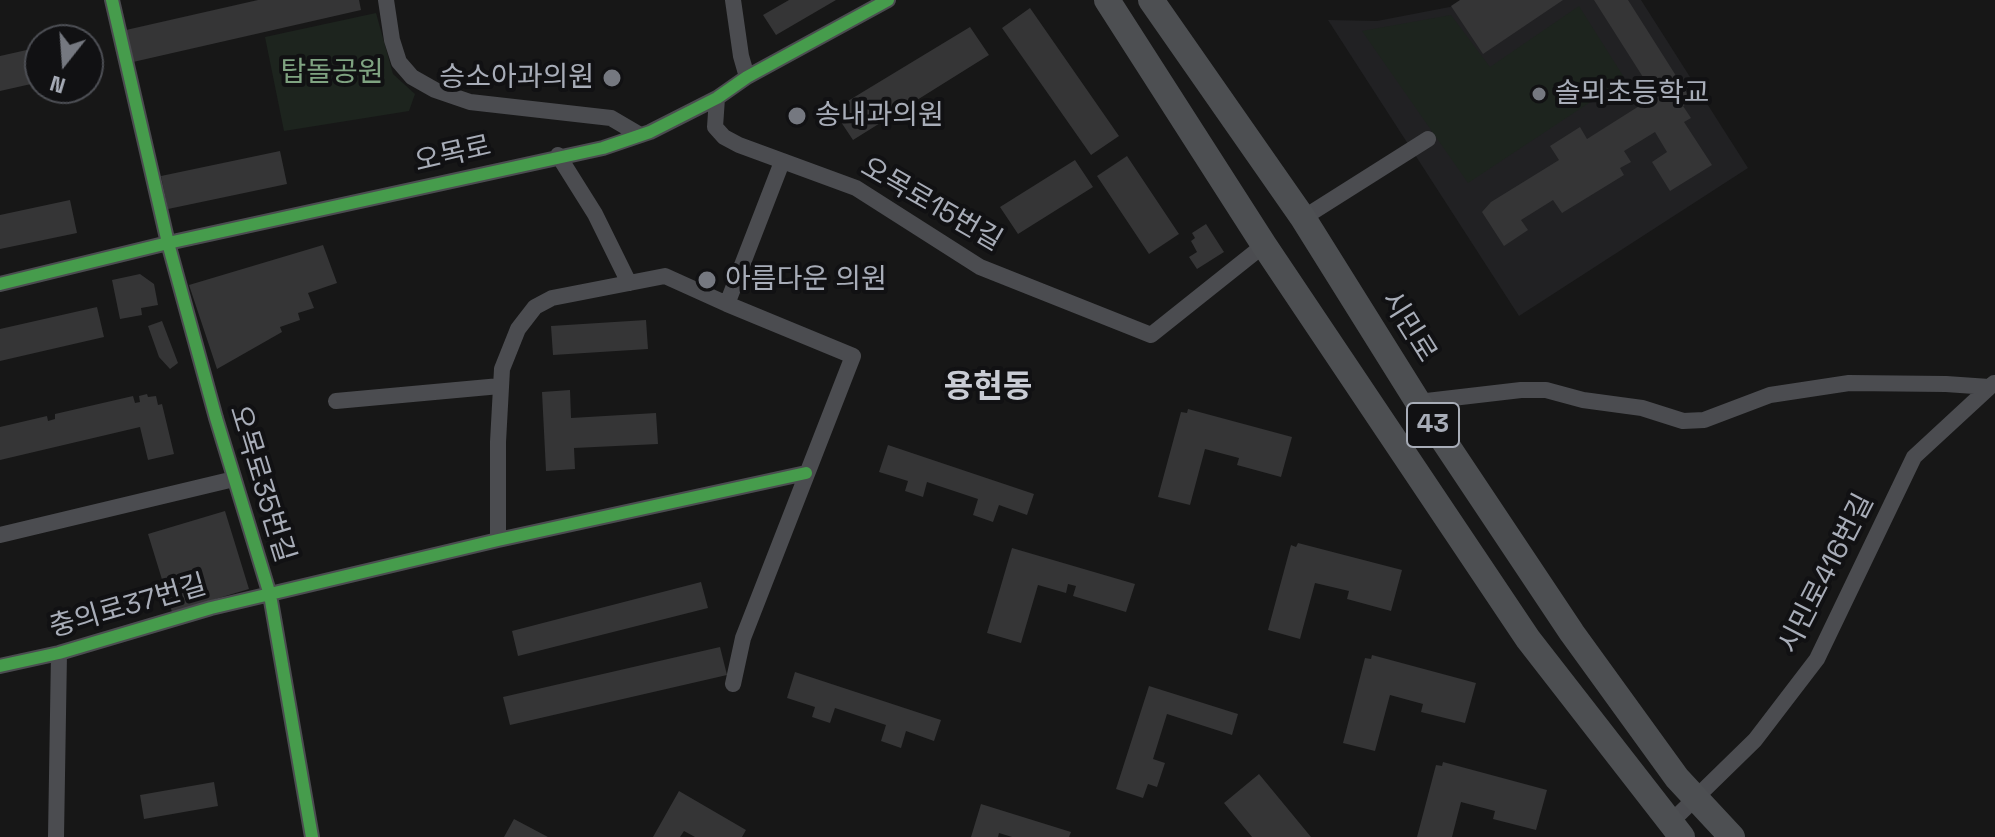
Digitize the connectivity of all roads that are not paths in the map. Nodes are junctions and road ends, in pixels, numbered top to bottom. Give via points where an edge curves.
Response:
1 (112, 0) edge
2 (386, 0) edge
3 (733, 0) edge
4 (888, 0) edge
5 (1107, 0) edge
6 (1151, 0) edge
7 (747, 77) junction
8 (717, 98) junction
9 (640, 135) junction
10 (1428, 139) dead end
11 (558, 155) junction
12 (782, 162) junction
13 (1303, 218) junction
14 (168, 243) junction
15 (1264, 245) junction
16 (629, 283) junction
17 (0, 284) edge
18 (727, 304) junction
19 (1992, 385) edge
20 (500, 386) junction
21 (336, 401) dead end
22 (1418, 402) junction
23 (806, 473) junction
24 (234, 479) junction
25 (0, 535) edge
26 (498, 540) junction
27 (270, 595) junction
28 (59, 653) junction
29 (0, 666) edge
30 (733, 684) dead end
31 (1695, 798) junction
32 (1676, 830) edge
33 (56, 837) edge
34 (312, 837) edge
35 (1732, 837) edge

1 - 14 street, 오목로35번길
2 - 9 street via 399,62 435,90 470,102 611,118
3 - 7 street
4 - 7 street, 오목로
5 - 15 main road, 43
6 - 13 main road, 시민로 / 43
7 - 8 street, 오목로
8 - 9 street, 오목로
8 - 12 street, 오목로15번길 via 715,127 724,137
9 - 11 street, 오목로
10 - 13 street
11 - 14 street, 오목로
11 - 16 street
12 - 15 street, 오목로15번길 via 856,188 980,267 1151,335
12 - 18 street
13 - 22 main road, 시민로 / 43
14 - 17 street, 오목로
14 - 24 street, 오목로35번길
15 - 32 main road, 43 via 1528,639
16 - 18 street via 665,276
16 - 20 street via 552,298 535,307 507,351
18 - 23 street via 853,356
19 - 22 street via 1849,383 1770,395 1704,420 1683,421 1546,390
19 - 31 street, 시민로416번길 via 1914,457 1817,659 1755,740
20 - 21 street
20 - 26 street
22 - 31 main road, 시민로 / 43 via 1572,633
23 - 26 street, 충의로37번길
23 - 30 street via 743,638
24 - 25 street
24 - 27 street, 오목로35번길
26 - 27 street, 충의로37번길
27 - 28 street, 충의로37번길
27 - 34 street, 오목로35번길
28 - 29 street, 충의로37번길
28 - 33 street
31 - 32 street, 시민로416번길
31 - 35 main road, 시민로 / 43

